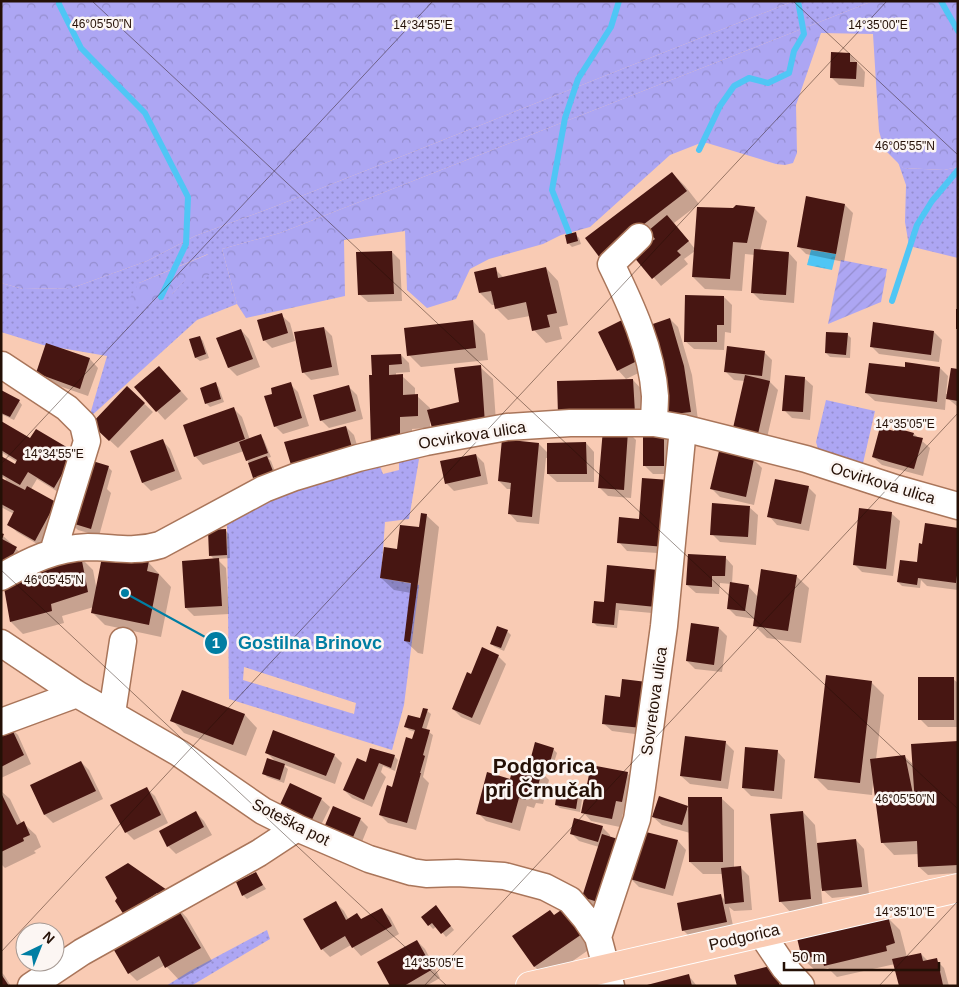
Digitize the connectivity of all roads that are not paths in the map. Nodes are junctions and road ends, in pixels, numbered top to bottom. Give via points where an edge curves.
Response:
1 (639, 237) dead end
2 (2, 365) edge
3 (654, 423) junction
4 (683, 428) junction
5 (958, 506) edge
6 (53, 552) junction
7 (1, 577) edge
8 (123, 641) dead end
9 (1, 643) edge
10 (77, 694) junction
11 (112, 713) junction
12 (1, 722) edge
13 (297, 828) junction
14 (958, 888) edge
15 (761, 933) junction
16 (598, 937) junction
17 (608, 976) edge
18 (31, 986) edge
19 (530, 986) edge
20 (801, 986) edge

1 - 3 street via 611,264 640,328 655,395
2 - 6 street via 67,408 83,424 87,441
3 - 4 street, Ocvirkova ulica
3 - 6 street, Ocvirkova ulica via 507,427 426,442 295,477 150,548 88,547
4 - 5 street, Ocvirkova ulica via 806,459
4 - 16 street, Sovretova ulica via 664,626 637,819
6 - 7 street, Ocvirkova ulica
8 - 11 street
9 - 10 street, Soteška pot
10 - 11 street, Soteška pot
10 - 12 street
11 - 13 street, Soteška pot via 179,753 264,811
13 - 16 street, Soteška pot via 369,859 412,872 504,876 545,887 570,900
13 - 18 street via 259,853 82,952
14 - 15 main road, Podgorica
15 - 17 main road, Podgorica
15 - 20 street
16 - 17 street
17 - 19 main road, Podgorica

